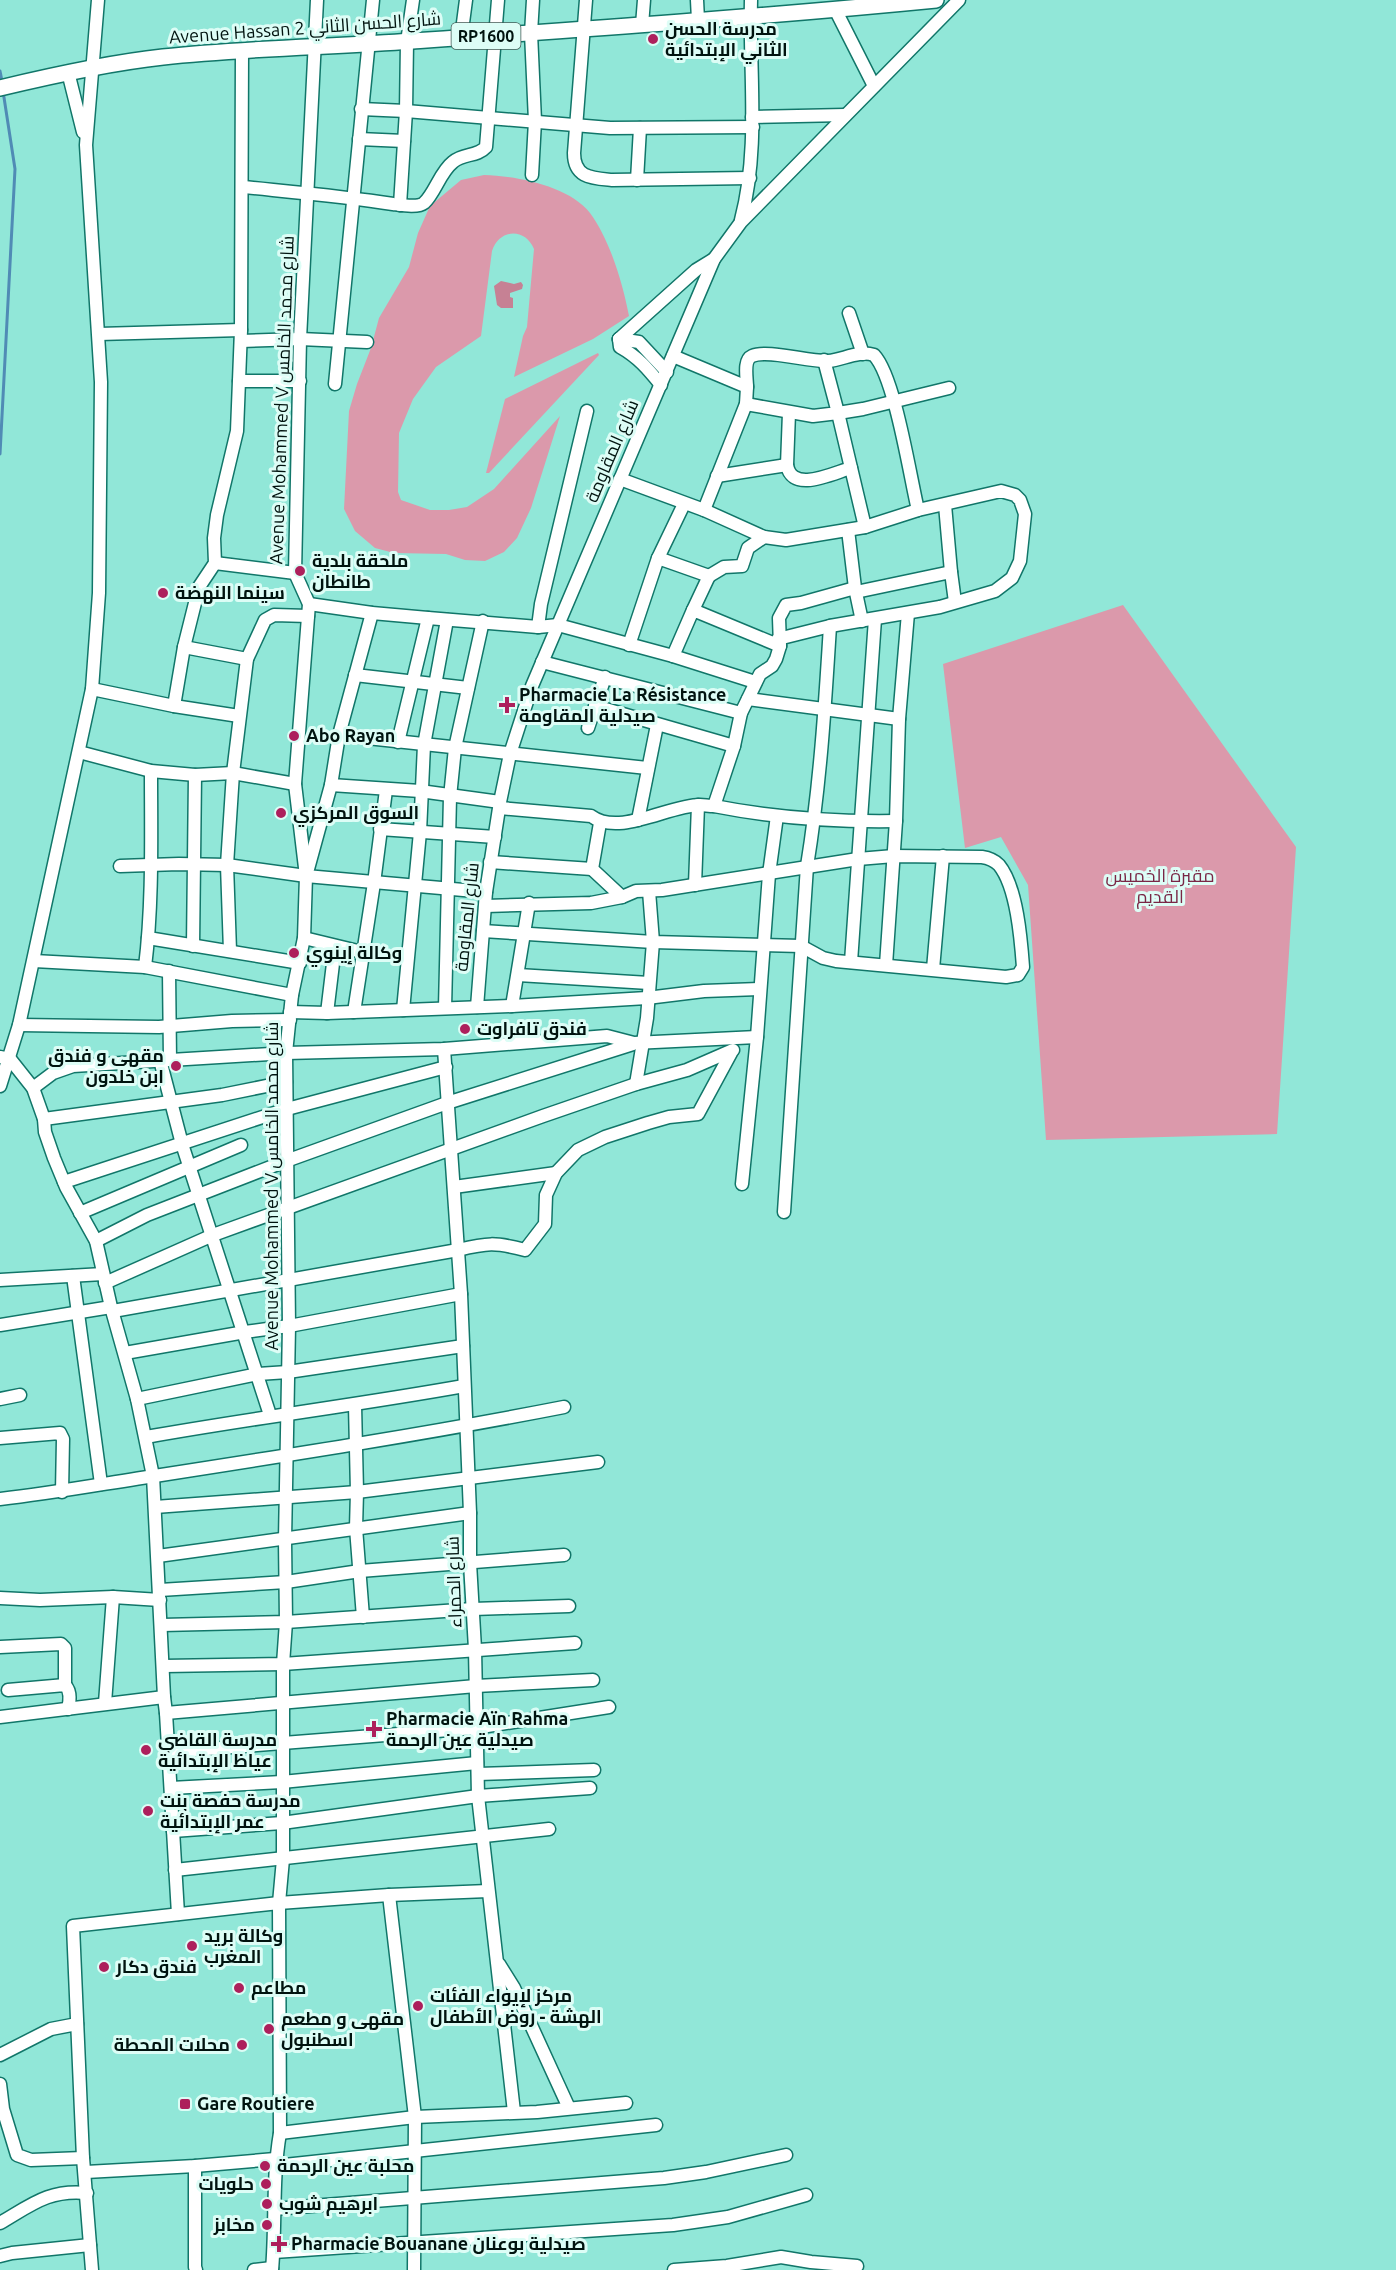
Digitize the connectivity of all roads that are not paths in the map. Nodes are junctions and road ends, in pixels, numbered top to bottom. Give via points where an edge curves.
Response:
1 (98, 0) edge
2 (317, 0) edge
3 (373, 0) edge
4 (413, 0) edge
5 (466, 0) edge
6 (498, 0) edge
7 (533, 0) edge
8 (586, 0) edge
9 (644, 0) edge
10 (697, 0) edge
11 (751, 0) edge
12 (928, 0) edge
13 (959, 0) edge
14 (868, 3) edge
15 (806, 5) edge
16 (835, 9) junction
17 (750, 16) junction
18 (698, 20) junction
19 (642, 25) junction
20 (582, 30) junction
21 (531, 33) junction
22 (495, 35) junction
23 (461, 38) junction
24 (407, 42) junction
25 (369, 43) junction
26 (315, 45) junction
27 (242, 51) junction
28 (91, 68) junction
29 (68, 72) junction
30 (874, 86) junction
31 (0, 88) edge
32 (361, 109) junction
33 (406, 111) junction
34 (845, 115) junction
35 (489, 118) junction
36 (535, 121) junction
37 (752, 122) junction
38 (578, 124) junction
39 (640, 128) junction
40 (359, 139) junction
41 (404, 141) junction
42 (86, 145) junction
43 (532, 175) dead end
44 (750, 178) junction
45 (637, 180) junction
46 (243, 187) junction
47 (307, 193) junction
48 (354, 198) junction
49 (400, 205) junction
50 (741, 222) junction
51 (714, 259) junction
52 (849, 313) dead end
53 (99, 334) junction
54 (241, 336) junction
55 (300, 339) junction
56 (619, 339) junction
57 (340, 340) junction
58 (367, 342) dead end
59 (863, 354) junction
60 (673, 356) junction
61 (824, 360) junction
62 (667, 372) junction
63 (239, 381) junction
64 (300, 381) junction
65 (335, 384) dead end
66 (661, 385) junction
67 (747, 387) junction
68 (949, 388) dead end
69 (894, 402) junction
70 (746, 404) junction
71 (587, 411) dead end
72 (789, 413) junction
73 (838, 413) junction
74 (788, 465) junction
75 (851, 468) junction
76 (717, 476) junction
77 (620, 479) junction
78 (684, 504) junction
79 (945, 505) junction
80 (704, 510) junction
81 (918, 510) junction
82 (865, 527) junction
83 (848, 530) junction
84 (764, 537) junction
85 (658, 558) junction
86 (215, 563) junction
87 (951, 572) junction
88 (295, 573) junction
89 (709, 576) junction
90 (855, 590) junction
91 (955, 602) junction
92 (309, 610) junction
93 (693, 610) junction
94 (372, 613) junction
95 (908, 613) junction
96 (428, 618) junction
97 (447, 620) junction
98 (869, 620) junction
99 (483, 621) junction
100 (558, 625) junction
101 (830, 626) junction
102 (538, 627) junction
103 (779, 643) junction
104 (629, 645) junction
105 (184, 647) junction
106 (673, 656) junction
107 (247, 659) junction
108 (542, 662) junction
109 (355, 675) junction
110 (605, 677) junction
111 (411, 682) junction
112 (755, 682) junction
113 (434, 684) junction
114 (468, 688) junction
115 (92, 689) junction
116 (748, 699) junction
117 (174, 706) junction
118 (595, 706) junction
119 (825, 710) junction
120 (741, 712) junction
121 (868, 715) junction
122 (239, 716) junction
123 (898, 719) junction
124 (657, 725) junction
125 (588, 728) dead end
126 (339, 735) junction
127 (398, 742) junction
128 (424, 745) junction
129 (734, 746) junction
130 (455, 748) junction
131 (79, 752) junction
132 (510, 754) junction
133 (647, 768) junction
134 (151, 771) junction
135 (232, 773) junction
136 (195, 775) junction
137 (295, 784) junction
138 (331, 785) junction
139 (386, 790) junction
140 (420, 791) junction
141 (450, 797) junction
142 (500, 805) junction
143 (698, 805) junction
144 (714, 806) junction
145 (777, 816) junction
146 (638, 820) junction
147 (814, 820) junction
148 (896, 821) junction
149 (860, 822) junction
150 (600, 823) junction
151 (380, 829) junction
152 (420, 832) junction
153 (449, 834) junction
154 (495, 837) junction
155 (894, 856) junction
156 (944, 856) junction
157 (858, 859) junction
158 (490, 862) junction
159 (151, 865) junction
160 (194, 865) junction
161 (227, 865) junction
162 (120, 866) dead end
163 (807, 866) junction
164 (592, 869) junction
165 (769, 874) junction
166 (306, 876) junction
167 (374, 883) junction
168 (695, 885) junction
169 (414, 886) junction
170 (449, 888) junction
171 (649, 891) junction
172 (486, 892) junction
173 (622, 897) junction
174 (529, 903) junction
175 (486, 906) junction
176 (483, 931) junction
177 (525, 935) junction
178 (148, 938) junction
179 (304, 938) junction
180 (653, 942) junction
181 (765, 945) junction
182 (193, 946) junction
183 (801, 946) junction
184 (335, 947) junction
185 (230, 951) junction
186 (362, 952) junction
187 (34, 961) junction
188 (851, 962) junction
189 (300, 963) junction
190 (886, 965) junction
191 (145, 967) junction
192 (933, 969) junction
193 (169, 971) junction
194 (518, 975) junction
195 (649, 983) junction
196 (759, 989) junction
197 (292, 995) junction
198 (647, 998) junction
199 (512, 1006) junction
200 (477, 1007) junction
201 (446, 1008) junction
202 (403, 1010) junction
203 (354, 1012) junction
204 (327, 1013) junction
205 (290, 1016) junction
206 (19, 1025) junction
207 (170, 1026) junction
208 (752, 1037) junction
209 (639, 1043) junction
210 (444, 1049) junction
211 (286, 1053) junction
212 (731, 1053) junction
213 (5, 1058) edge
214 (165, 1060) junction
215 (446, 1067) junction
216 (286, 1082) junction
217 (636, 1084) junction
218 (0, 1086) edge
219 (33, 1088) junction
220 (171, 1101) junction
221 (447, 1103) junction
222 (287, 1109) junction
223 (44, 1119) junction
224 (182, 1144) junction
225 (241, 1145) dead end
226 (451, 1149) junction
227 (286, 1161) junction
228 (190, 1167) junction
229 (556, 1173) junction
230 (64, 1182) junction
231 (742, 1184) dead end
232 (454, 1187) junction
233 (199, 1195) junction
234 (288, 1208) junction
235 (80, 1212) junction
236 (784, 1212) dead end
237 (213, 1235) junction
238 (96, 1241) junction
239 (458, 1250) junction
240 (73, 1276) junction
241 (104, 1279) junction
242 (0, 1280) edge
243 (288, 1280) junction
244 (231, 1291) junction
245 (461, 1294) junction
246 (112, 1309) junction
247 (78, 1313) junction
248 (0, 1325) edge
249 (290, 1326) junction
250 (245, 1332) junction
251 (463, 1346) junction
252 (125, 1353) junction
253 (288, 1372) junction
254 (258, 1374) junction
255 (464, 1386) junction
256 (20, 1395) dead end
257 (0, 1399) edge
258 (137, 1399) junction
259 (355, 1405) junction
260 (564, 1407) dead end
261 (287, 1414) junction
262 (270, 1415) junction
263 (465, 1426) junction
264 (146, 1437) junction
265 (0, 1438) edge
266 (357, 1443) junction
267 (288, 1456) junction
268 (598, 1462) dead end
269 (153, 1476) junction
270 (467, 1479) junction
271 (101, 1484) junction
272 (62, 1492) junction
273 (357, 1492) junction
274 (286, 1498) junction
275 (0, 1500) edge
276 (155, 1507) junction
277 (470, 1513) junction
278 (356, 1528) junction
279 (285, 1540) junction
280 (564, 1555) dead end
281 (158, 1556) junction
282 (470, 1563) junction
283 (360, 1571) junction
284 (286, 1582) junction
285 (160, 1595) junction
286 (113, 1597) junction
287 (0, 1598) edge
288 (569, 1606) dead end
289 (473, 1609) junction
290 (363, 1617) junction
291 (286, 1622) junction
292 (162, 1625) junction
293 (575, 1643) dead end
294 (0, 1647) edge
295 (475, 1649) junction
296 (283, 1664) junction
297 (164, 1666) junction
298 (593, 1680) dead end
299 (65, 1685) junction
300 (476, 1686) junction
301 (8, 1690) dead end
302 (164, 1697) junction
303 (105, 1703) junction
304 (283, 1703) junction
305 (609, 1707) dead end
306 (68, 1709) junction
307 (166, 1713) junction
308 (0, 1717) edge
309 (475, 1728) junction
310 (282, 1742) junction
311 (169, 1752) junction
312 (477, 1769) junction
313 (594, 1770) dead end
314 (282, 1782) junction
315 (171, 1788) junction
316 (590, 1788) dead end
317 (478, 1796) junction
318 (282, 1823) junction
319 (549, 1829) dead end
320 (173, 1831) junction
321 (482, 1836) junction
322 (283, 1859) junction
323 (175, 1870) junction
324 (488, 1891) junction
325 (390, 1895) junction
326 (279, 1903) junction
327 (178, 1914) junction
328 (497, 1962) junction
329 (77, 2024) junction
330 (0, 2055) edge
331 (0, 2084) edge
332 (626, 2103) dead end
333 (569, 2108) junction
334 (514, 2112) junction
335 (415, 2117) junction
336 (656, 2125) dead end
337 (280, 2133) junction
338 (416, 2150) junction
339 (786, 2156) dead end
340 (83, 2158) junction
341 (275, 2163) junction
342 (195, 2166) junction
343 (86, 2172) junction
344 (87, 2193) junction
345 (806, 2195) dead end
346 (414, 2196) junction
347 (274, 2209) junction
348 (0, 2223) edge
349 (414, 2242) junction
350 (90, 2246) junction
351 (274, 2252) junction
352 (0, 2256) edge
353 (857, 2266) dead end
354 (272, 2269) edge
355 (92, 2270) edge
356 (196, 2270) edge
357 (254, 2270) edge
358 (414, 2270) edge
359 (674, 2270) edge

1 - 28 street
2 - 26 street, Avenue Mohammed V شارع محمد الخامس
3 - 25 street
4 - 24 street
5 - 23 street
6 - 22 street
7 - 21 street
8 - 20 street
9 - 19 street
10 - 18 street
11 - 17 street
12 - 14 main road, Avenue Hassan 2 شارع الحسن الثاني / RP1600
13 - 30 street, شارع المقاومة
14 - 16 main road, Avenue Hassan 2 شارع الحسن الثاني / RP1600
15 - 16 main road, Avenue Hassan 2 شارع الحسن الثاني / RP1600
15 - 17 main road, Avenue Hassan 2 شارع الحسن الثاني / RP1600
16 - 30 street
17 - 18 main road, Avenue Hassan 2 شارع الحسن الثاني / RP1600
17 - 37 street
18 - 19 main road, Avenue Hassan 2 شارع الحسن الثاني / RP1600
19 - 20 main road, Avenue Hassan 2 شارع الحسن الثاني / RP1600
20 - 21 main road, Avenue Hassan 2 شارع الحسن الثاني / RP1600
20 - 38 street
21 - 22 main road, Avenue Hassan 2 شارع الحسن الثاني / RP1600
21 - 36 street
22 - 23 main road, Avenue Hassan 2 شارع الحسن الثاني / RP1600
22 - 35 street
23 - 24 main road, Avenue Hassan 2 شارع الحسن الثاني / RP1600
24 - 25 main road, Avenue Hassan 2 شارع الحسن الثاني / RP1600
24 - 33 street
25 - 26 main road, Avenue Hassan 2 شارع الحسن الثاني / RP1600
25 - 32 street
26 - 27 main road, Avenue Hassan 2 شارع الحسن الثاني / RP1600
26 - 47 street, Avenue Mohammed V شارع محمد الخامس
27 - 28 main road, Avenue Hassan 2 شارع الحسن الثاني / RP1600
27 - 46 street
28 - 29 main road, Avenue Hassan 2 شارع الحسن الثاني / RP1600
28 - 42 street
29 - 31 main road, Avenue Hassan 2 شارع الحسن الثاني / RP1600
29 - 42 street
30 - 34 street, شارع المقاومة
32 - 33 street
32 - 40 street
33 - 35 street
33 - 41 street
34 - 37 street
34 - 50 street, شارع المقاومة
35 - 36 street
35 - 49 street via 483,150 454,161 424,203
36 - 38 street
36 - 43 street
37 - 39 street
37 - 44 street
38 - 39 street
38 - 45 street via 574,163 582,174 590,178
39 - 45 street
40 - 41 street
40 - 48 street
41 - 49 street
42 - 53 street
44 - 45 street
44 - 50 street
46 - 47 street
46 - 54 street
47 - 48 street
47 - 55 street, Avenue Mohammed V شارع محمد الخامس
48 - 49 street
48 - 57 street
50 - 51 street, شارع المقاومة
51 - 56 street via 696,270
51 - 60 street, شارع المقاومة
52 - 59 street
53 - 54 street
53 - 115 street via 99,593
54 - 55 street
54 - 63 street
55 - 57 street
55 - 64 street, Avenue Mohammed V شارع محمد الخامس
56 - 62 street via 639,342
56 - 66 street via 620,347 640,360
57 - 58 street
57 - 65 street
59 - 61 street
59 - 69 street via 878,360
60 - 62 street, شارع المقاومة
60 - 67 street
61 - 67 street via 751,356 747,362
61 - 73 street
62 - 66 street, شارع المقاومة
63 - 64 street
63 - 86 street via 237,431 217,515
64 - 88 street, Avenue Mohammed V شارع محمد الخامس
66 - 77 street, شارع المقاومة
67 - 70 street
68 - 69 street
69 - 73 street
69 - 81 street
70 - 72 street
70 - 76 street
71 - 102 street
72 - 73 street
72 - 74 street
73 - 75 street
74 - 75 street via 790,475 799,480
74 - 76 street
75 - 82 street
76 - 80 street
77 - 78 street
77 - 100 street, شارع المقاومة
78 - 80 street
78 - 85 street
79 - 81 street
79 - 87 street
79 - 91 street via 1001,491 1015,495 1025,514 1020,561 1012,578 995,591
80 - 84 street
81 - 82 street
82 - 83 street
83 - 84 street via 786,540
83 - 90 street
84 - 89 street via 748,548 742,566 724,567
85 - 89 street
85 - 104 street
86 - 88 street
86 - 105 street via 199,587
87 - 90 street
87 - 91 street
88 - 92 street, Avenue Mohammed V شارع محمد الخامس
89 - 93 street
90 - 98 street
90 - 103 street via 786,605 779,618
91 - 95 street
92 - 94 street
92 - 107 street via 274,615 266,620
92 - 137 street, Avenue Mohammed V شارع محمد الخامس
93 - 103 street
93 - 106 street
94 - 96 street
94 - 109 street
95 - 98 street
95 - 123 street
96 - 97 street
96 - 111 street
97 - 99 street
97 - 113 street
98 - 101 street
98 - 121 street
99 - 102 street
99 - 114 street
100 - 102 street
100 - 104 street
100 - 108 street, شارع المقاومة
101 - 103 street
101 - 119 street
103 - 112 street via 772,666
104 - 106 street
105 - 107 street
105 - 117 street
106 - 112 street
107 - 122 street
108 - 110 street
108 - 132 street, شارع المقاومة
109 - 111 street
109 - 126 street
110 - 118 street
110 - 120 street
111 - 113 street
111 - 127 street
112 - 116 street
113 - 114 street
113 - 128 street
114 - 130 street
115 - 117 street
115 - 131 street
116 - 119 street
116 - 120 street
117 - 122 street
118 - 124 street
118 - 125 street
119 - 121 street
119 - 147 street
120 - 129 street
121 - 123 street
121 - 149 street
122 - 135 street
123 - 148 street
124 - 129 street
124 - 133 street
126 - 127 street
126 - 138 street
127 - 128 street
128 - 130 street
128 - 140 street
129 - 144 street
130 - 132 street
130 - 141 street
131 - 134 street
131 - 187 street
132 - 133 street
132 - 142 street, شارع المقاومة
133 - 146 street
134 - 136 street
134 - 159 street
135 - 136 street
135 - 137 street
135 - 161 street
136 - 160 street
137 - 166 street, Avenue Mohammed V شارع محمد الخامس
138 - 139 street
138 - 166 street
139 - 140 street
139 - 151 street
140 - 141 street
140 - 152 street
141 - 142 street
141 - 153 street
142 - 150 street via 591,816
142 - 154 street, شارع المقاومة
143 - 144 street
143 - 146 street
143 - 168 street
144 - 145 street
145 - 147 street
145 - 165 street
146 - 150 street
147 - 149 street
147 - 163 street
148 - 149 street
148 - 155 street
149 - 157 street
150 - 164 street
151 - 152 street
151 - 167 street
152 - 153 street
152 - 169 street
153 - 154 street
153 - 170 street
154 - 158 street, شارع المقاومة
155 - 156 street
155 - 157 street
155 - 190 street
156 - 192 street
156 - 192 street via 982,857 1000,866 1016,913 1023,967 1012,977
157 - 163 street
157 - 188 street
158 - 164 street
158 - 172 street, شارع المقاومة
159 - 160 street
159 - 162 street
159 - 178 street
160 - 161 street
160 - 182 street
161 - 166 street
161 - 185 street
163 - 165 street
163 - 183 street
164 - 173 street
165 - 168 street
165 - 181 street
166 - 167 street
166 - 179 street, Avenue Mohammed V شارع محمد الخامس
167 - 169 street
167 - 186 street
168 - 171 street
169 - 170 street
169 - 202 street
170 - 172 street
170 - 201 street
171 - 173 street
171 - 180 street
172 - 175 street, شارع المقاومة
173 - 174 street via 591,903
174 - 175 street
174 - 177 street
175 - 176 street, شارع المقاومة
176 - 177 street
176 - 200 street, شارع المقاومة
177 - 180 street
177 - 194 street
178 - 182 street
178 - 191 street
179 - 184 street
179 - 189 street, Avenue Mohammed V شارع محمد الخامس
180 - 181 street
180 - 195 street
181 - 183 street
181 - 196 street
182 - 185 street
183 - 188 street via 823,958
183 - 236 street
184 - 186 street
184 - 204 street
185 - 189 street
186 - 203 street
187 - 191 street
187 - 206 street
188 - 190 street
189 - 197 street, Avenue Mohammed V شارع محمد الخامس
190 - 192 street
191 - 193 street
193 - 197 street
193 - 207 street
194 - 195 street
194 - 199 street
195 - 198 street
196 - 198 street
196 - 208 street
197 - 205 street, Avenue Mohammed V شارع محمد الخامس
198 - 199 street
198 - 209 street
199 - 200 street
200 - 201 street
201 - 202 street
202 - 203 street
203 - 204 street
204 - 205 street
205 - 207 street
205 - 211 street, Avenue Mohammed V شارع محمد الخامس
206 - 207 street
206 - 213 street
207 - 214 street
208 - 209 street
208 - 212 street
208 - 231 street
209 - 210 street via 607,1036
209 - 217 street
209 - 221 street
210 - 211 street
210 - 215 street, شارع الحمراء
211 - 214 street
211 - 216 street, Avenue Mohammed V شارع محمد الخامس
212 - 217 street
212 - 229 street via 698,1114 669,1117 604,1137 578,1150
213 - 218 street
213 - 219 street
214 - 219 street via 73,1066 53,1073
214 - 220 street
215 - 221 street, شارع الحمراء
215 - 222 street
216 - 220 street
216 - 222 street, Avenue Mohammed V شارع محمد الخامس
217 - 226 street
219 - 223 street
220 - 223 street
220 - 224 street
221 - 226 street, شارع الحمراء
221 - 227 street
222 - 224 street
222 - 227 street, Avenue Mohammed V شارع محمد الخامس
223 - 230 street
224 - 228 street
224 - 230 street
225 - 228 street
226 - 232 street, شارع الحمراء
226 - 234 street
227 - 233 street
227 - 234 street, Avenue Mohammed V شارع محمد الخامس
228 - 233 street
228 - 235 street
229 - 232 street
229 - 239 street via 546,1195 545,1224 525,1250 486,1243
230 - 235 street
232 - 239 street, شارع الحمراء
233 - 237 street
233 - 238 street
234 - 237 street
234 - 243 street, Avenue Mohammed V شارع محمد الخامس
235 - 238 street
237 - 241 street
237 - 244 street
238 - 241 street
239 - 243 street
239 - 245 street, شارع الحمراء
240 - 241 street
240 - 242 street
240 - 247 street
241 - 246 street
243 - 244 street
243 - 249 street, Avenue Mohammed V شارع محمد الخامس
244 - 246 street
244 - 250 street
245 - 249 street
245 - 251 street, شارع الحمراء
246 - 247 street
246 - 252 street
247 - 248 street
247 - 271 street
249 - 250 street
249 - 253 street, Avenue Mohammed V شارع محمد الخامس
250 - 252 street
250 - 254 street
251 - 253 street
251 - 255 street, شارع الحمراء
252 - 258 street
253 - 254 street
253 - 261 street, Avenue Mohammed V شارع محمد الخامس
254 - 258 street
254 - 262 street
255 - 259 street
255 - 263 street, شارع الحمراء
256 - 257 street
258 - 264 street
259 - 261 street
259 - 266 street
260 - 263 street
261 - 262 street
261 - 267 street, Avenue Mohammed V شارع محمد الخامس
262 - 264 street
263 - 266 street
263 - 270 street, شارع الحمراء
264 - 269 street
265 - 272 street via 60,1433
266 - 267 street
266 - 273 street
267 - 269 street
267 - 274 street, Avenue Mohammed V شارع محمد الخامس
268 - 270 street
269 - 271 street
269 - 276 street
270 - 273 street
270 - 277 street, شارع الحمراء
271 - 272 street
272 - 275 street
273 - 274 street
273 - 278 street
274 - 276 street
274 - 279 street, Avenue Mohammed V شارع محمد الخامس
276 - 281 street
277 - 278 street
277 - 282 street, شارع الحمراء
278 - 279 street
278 - 283 street
279 - 281 street
279 - 284 street, Avenue Mohammed V شارع محمد الخامس
280 - 282 street
281 - 285 street
282 - 283 street
282 - 289 street, شارع الحمراء
283 - 284 street
283 - 290 street
284 - 285 street
284 - 291 street, Avenue Mohammed V شارع محمد الخامس
285 - 286 street
285 - 292 street
286 - 287 street
286 - 303 street
288 - 289 street
289 - 290 street
289 - 295 street, شارع الحمراء
290 - 291 street
291 - 292 street
291 - 296 street, Avenue Mohammed V شارع محمد الخامس
292 - 297 street
293 - 295 street
294 - 299 street via 61,1644 65,1648
295 - 296 street
295 - 300 street, شارع الحمراء
296 - 297 street
296 - 304 street, Avenue Mohammed V شارع محمد الخامس
297 - 302 street
298 - 300 street
299 - 301 street
299 - 306 street via 69,1691
300 - 304 street
300 - 309 street, شارع الحمراء
302 - 303 street
302 - 307 street
303 - 306 street
304 - 307 street
304 - 310 street, Avenue Mohammed V شارع محمد الخامس
305 - 309 street
306 - 308 street
307 - 311 street
309 - 310 street
309 - 312 street, شارع الحمراء
310 - 311 street
310 - 314 street, Avenue Mohammed V شارع محمد الخامس
311 - 315 street
312 - 313 street
312 - 314 street
312 - 317 street, شارع الحمراء
314 - 315 street
314 - 318 street, Avenue Mohammed V شارع محمد الخامس
315 - 320 street
316 - 317 street
317 - 318 street
317 - 321 street, شارع الحمراء
318 - 320 street
318 - 322 street, Avenue Mohammed V شارع محمد الخامس
319 - 321 street
320 - 323 street
321 - 322 street
321 - 324 street, شارع الحمراء
322 - 323 street
322 - 326 street, Avenue Mohammed V شارع محمد الخامس
323 - 327 street
324 - 325 street
324 - 328 street, شارع الحمراء
325 - 326 street
325 - 335 street
326 - 327 street
326 - 337 street, Avenue Mohammed V شارع محمد الخامس
327 - 329 street via 73,1926
328 - 333 street via 514,1988
328 - 334 street, شارع الحمراء
329 - 330 street via 51,2029
329 - 340 street
331 - 340 street via 17,2155 31,2160
332 - 333 street
333 - 334 street
334 - 335 street
335 - 337 street
335 - 338 street
336 - 338 street
337 - 341 street, Avenue Mohammed V شارع محمد الخامس
338 - 341 street
338 - 346 street
339 - 346 street via 664,2178
340 - 343 street
341 - 342 street
341 - 347 street, Avenue Mohammed V شارع محمد الخامس
342 - 343 street
342 - 356 street
343 - 344 street
344 - 348 street via 51,2194
344 - 350 street
345 - 349 street via 728,2217 673,2225
346 - 347 street
346 - 349 street
347 - 351 street, Avenue Mohammed V شارع محمد الخامس
349 - 351 street
349 - 358 street
350 - 352 street
350 - 355 street
351 - 354 street, Avenue Mohammed V شارع محمد الخامس
353 - 359 street via 781,2257
354 - 357 street

